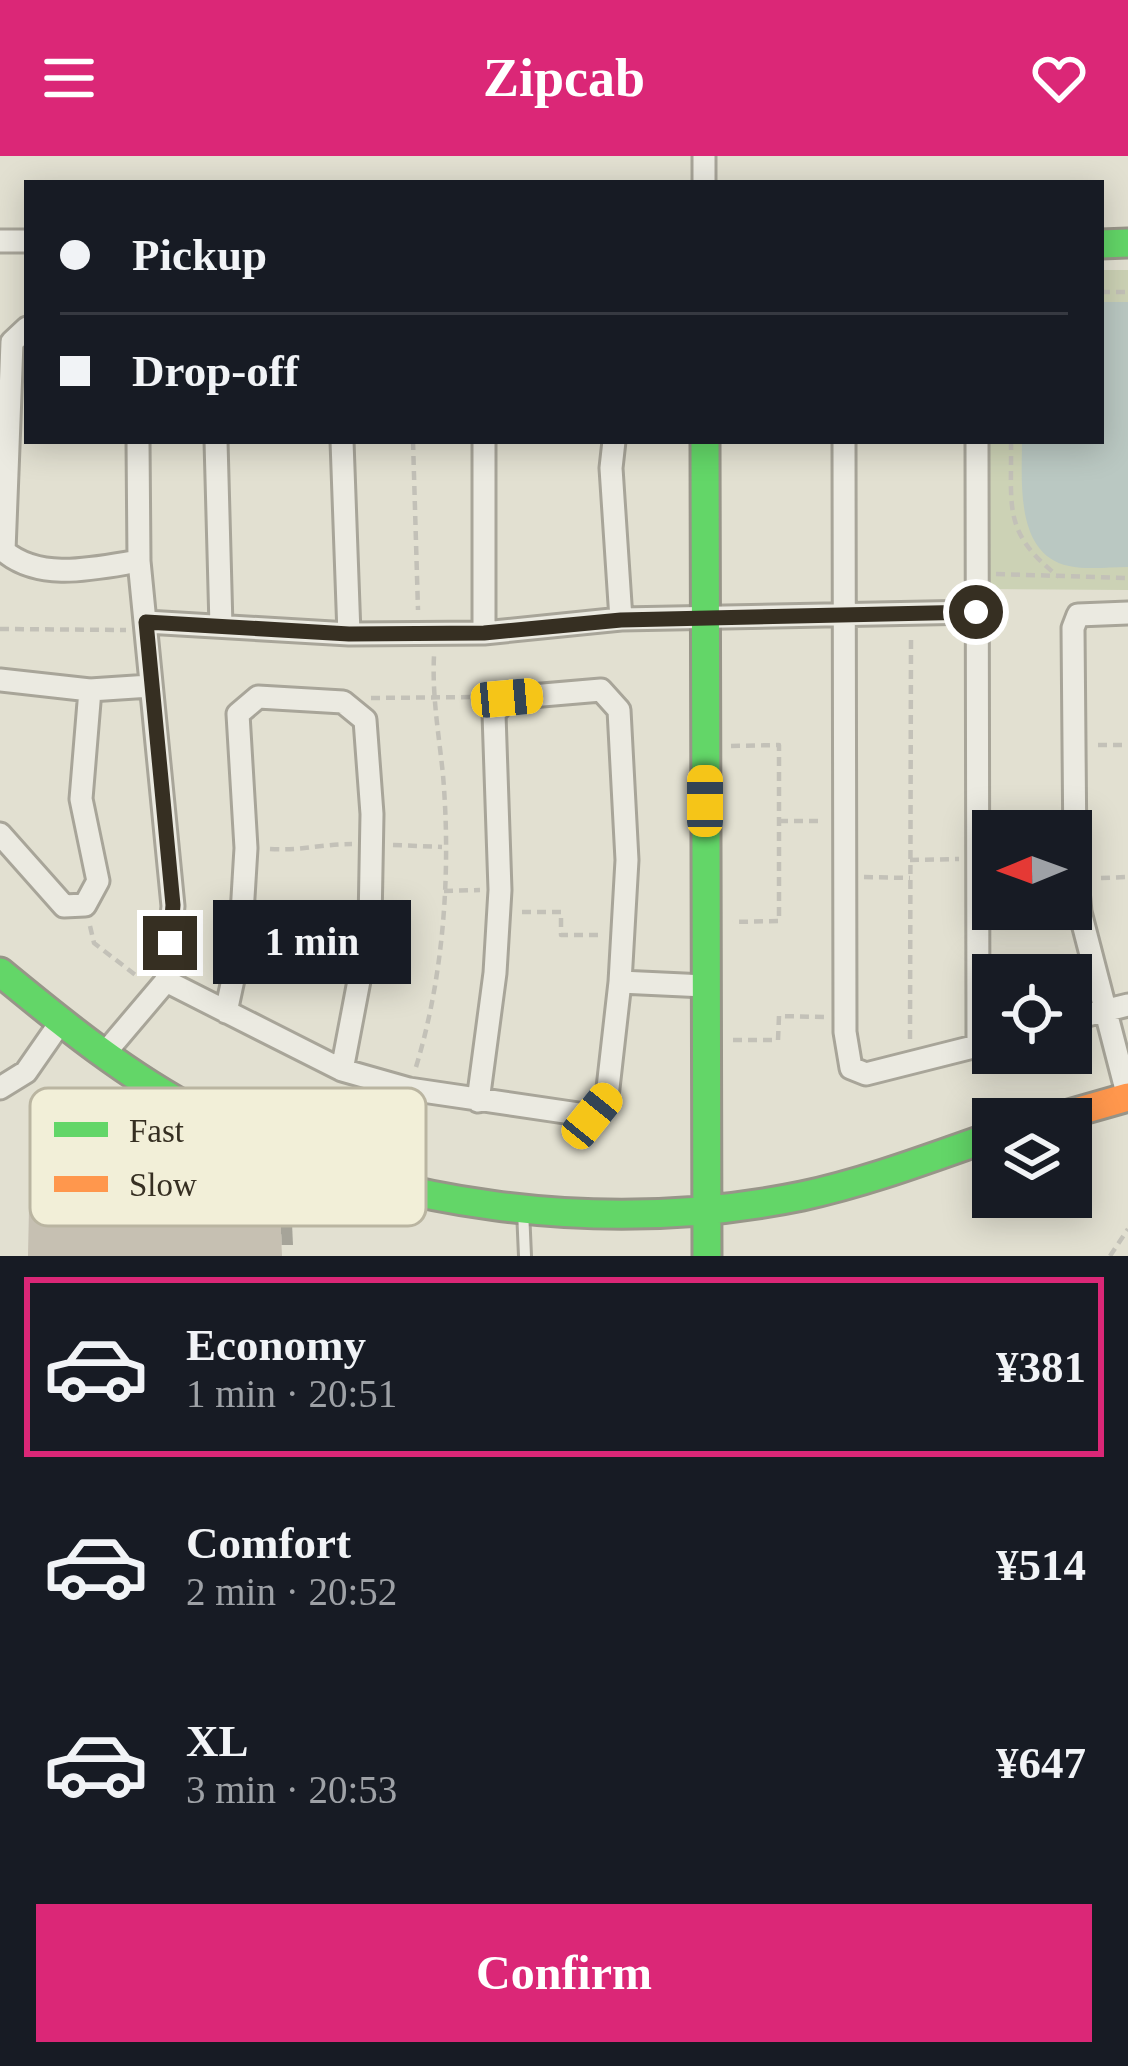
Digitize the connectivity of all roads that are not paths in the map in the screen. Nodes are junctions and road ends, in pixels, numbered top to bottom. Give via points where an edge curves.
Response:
1 (24, 331) edge
2 (138, 444) edge
3 (216, 444) edge
4 (342, 444) edge
5 (484, 444) edge
6 (614, 444) edge
7 (705, 444) edge
8 (844, 444) edge
9 (977, 444) edge
10 (139, 561) junction
11 (976, 612) junction
12 (846, 613) junction
13 (1128, 613) edge
14 (706, 617) junction
15 (621, 620) junction
16 (146, 626) junction
17 (221, 626) junction
18 (484, 633) junction
19 (349, 634) junction
20 (0, 680) edge
21 (150, 686) junction
22 (90, 690) junction
23 (0, 834) edge
24 (982, 954) edge
25 (0, 972) edge
26 (620, 982) junction
27 (161, 986) junction
28 (705, 986) junction
29 (1118, 1007) edge
30 (226, 1012) junction
31 (60, 1023) junction
32 (972, 1048) edge
33 (105, 1053) junction
34 (342, 1070) junction
35 (0, 1088) edge
36 (160, 1088) edge
37 (404, 1088) edge
38 (426, 1092) edge
39 (1128, 1097) edge
40 (478, 1101) junction
41 (1092, 1107) edge
42 (972, 1143) edge
43 (426, 1192) edge
44 (522, 1206) junction
45 (704, 1210) junction
46 (525, 1256) edge
47 (707, 1256) edge

1 - 10 street via 12,342 4,551 20,565 76,571
2 - 10 street
3 - 17 street
4 - 19 street
5 - 18 street
6 - 15 street
7 - 14 street
8 - 12 street
9 - 11 street
10 - 16 street
11 - 12 street
11 - 24 street
12 - 14 street
12 - 32 street via 851,1068 866,1074
13 - 29 street via 1078,615 1073,628 1080,912
14 - 15 street
14 - 28 street
15 - 18 street
16 - 17 street
16 - 21 street
17 - 19 street
18 - 19 street via 426,642
20 - 22 street
21 - 22 street
21 - 27 street via 173,905
22 - 23 street via 81,799 98,881 85,905 64,906
25 - 31 street
26 - 28 street
26 - 40 street via 607,1097 592,1116
26 - 40 street via 627,860 619,710 602,690 507,698 494,714 499,901
27 - 30 street
27 - 33 street
28 - 45 street
29 - 39 street
30 - 34 street
30 - 34 street via 240,947 246,848 238,714 258,697 343,702 365,720 372,844 370,923
31 - 33 street
31 - 35 street via 26,1072
33 - 36 street
34 - 37 street
38 - 40 street
39 - 41 street
42 - 45 street via 847,1184
43 - 44 street
44 - 45 street
44 - 46 lane
45 - 47 street

